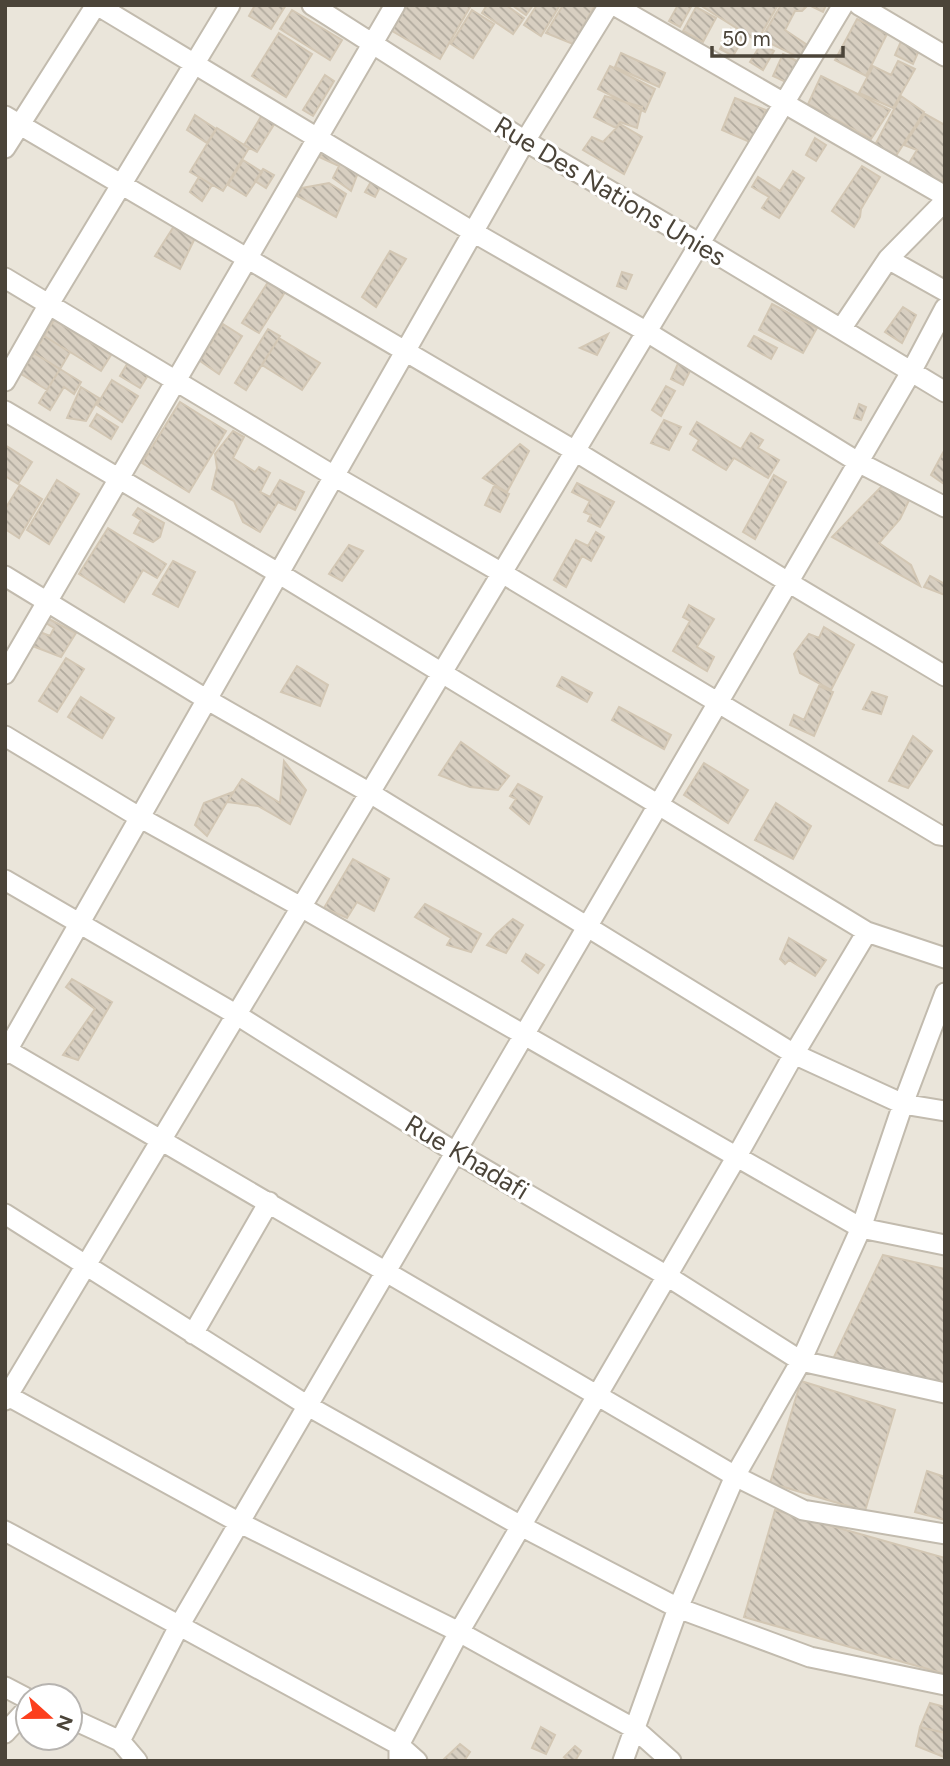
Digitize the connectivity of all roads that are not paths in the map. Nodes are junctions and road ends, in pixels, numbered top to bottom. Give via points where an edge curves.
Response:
1 (96, 5) edge
2 (230, 5) edge
3 (312, 5) edge
4 (395, 5) edge
5 (611, 5) edge
6 (843, 5) edge
7 (859, 5) edge
8 (372, 45) junction
9 (945, 56) edge
10 (195, 64) junction
11 (784, 104) junction
12 (13, 120) edge
13 (318, 138) junction
14 (525, 141) junction
15 (5, 148) edge
16 (121, 184) junction
17 (945, 199) edge
18 (473, 232) junction
19 (700, 244) junction
20 (248, 258) junction
21 (888, 259) junction
22 (5, 278) edge
23 (945, 290) edge
24 (49, 304) junction
25 (945, 308) edge
26 (841, 329) junction
27 (647, 332) junction
28 (405, 350) junction
29 (911, 372) junction
30 (5, 381) edge
31 (176, 381) junction
32 (945, 392) edge
33 (5, 411) edge
34 (575, 451) junction
35 (858, 462) junction
36 (334, 476) junction
37 (119, 478) junction
38 (945, 507) edge
39 (278, 573) junction
40 (502, 573) junction
41 (5, 576) edge
42 (788, 582) junction
43 (48, 602) junction
44 (442, 673) junction
45 (5, 674) edge
46 (945, 676) edge
47 (206, 699) junction
48 (719, 702) junction
49 (5, 736) edge
50 (370, 793) junction
51 (659, 805) junction
52 (139, 817) junction
53 (945, 836) edge
54 (5, 880) edge
55 (301, 907) junction
56 (79, 923) junction
57 (586, 926) junction
58 (867, 932) junction
59 (945, 958) edge
60 (945, 993) edge
61 (237, 1015) junction
62 (524, 1035) junction
63 (6, 1051) edge
64 (794, 1054) junction
65 (903, 1104) junction
66 (945, 1111) edge
67 (162, 1139) junction
68 (455, 1152) junction
69 (737, 1156) junction
70 (269, 1202) junction
71 (5, 1214) edge
72 (860, 1227) junction
73 (945, 1245) edge
74 (86, 1266) junction
75 (387, 1271) junction
76 (667, 1276) junction
77 (193, 1334) junction
78 (801, 1361) junction
79 (945, 1393) edge
80 (597, 1395) junction
81 (7, 1398) edge
82 (308, 1406) junction
83 (735, 1476) junction
84 (240, 1523) junction
85 (521, 1525) junction
86 (5, 1531) edge
87 (945, 1534) edge
88 (678, 1608) junction
89 (179, 1626) junction
90 (459, 1632) junction
91 (945, 1685) edge
92 (84, 1724) edge
93 (635, 1729) junction
94 (120, 1741) junction
95 (399, 1753) edge
96 (137, 1761) edge
97 (417, 1761) edge
98 (623, 1761) edge
99 (671, 1761) edge

1 - 10 street
1 - 12 street
2 - 10 street
3 - 8 street, Rue Des Nations Unies
4 - 8 street
5 - 11 street
5 - 14 street
6 - 11 street
7 - 9 street
8 - 13 street
8 - 14 street, Rue Des Nations Unies
10 - 13 street
10 - 16 street
11 - 17 street
11 - 19 street
12 - 15 street
12 - 16 street
13 - 18 street
13 - 20 street
14 - 18 street
14 - 19 street, Rue Des Nations Unies
16 - 20 street
16 - 24 street
17 - 21 street
18 - 27 street
18 - 28 street
19 - 26 street, Rue Des Nations Unies
19 - 27 street
20 - 28 street
20 - 31 street
21 - 23 street
21 - 26 street
22 - 24 street
24 - 30 street
24 - 31 street
25 - 29 street
26 - 29 street, Rue Des Nations Unies
27 - 34 street
27 - 35 street
28 - 34 street
28 - 36 street
29 - 32 street, Rue Des Nations Unies
29 - 35 street
31 - 36 street
31 - 37 street
33 - 37 street
34 - 40 street
34 - 42 street
35 - 38 street
35 - 42 street
36 - 39 street
36 - 40 street
37 - 39 street
37 - 43 street
39 - 44 street
39 - 47 street
40 - 44 street
40 - 48 street
41 - 43 street
42 - 46 street
42 - 48 street
43 - 45 street
43 - 47 street
44 - 50 street
44 - 51 street
47 - 50 street
47 - 52 street
48 - 51 street
48 - 53 street
49 - 52 street
50 - 55 street
50 - 57 street
51 - 57 street
51 - 58 street
52 - 55 street
52 - 56 street
54 - 56 street, Rue Khadafi
55 - 61 street
55 - 62 street
56 - 61 street, Rue Khadafi
56 - 63 street
57 - 62 street
57 - 64 street
58 - 59 street
58 - 64 street
60 - 65 street
61 - 67 street
61 - 68 street, Rue Khadafi
62 - 68 street
62 - 69 street
63 - 67 street
64 - 65 street
64 - 69 street
65 - 66 street
65 - 72 street
67 - 70 street
67 - 74 street
68 - 75 street
68 - 76 street, Rue Khadafi
69 - 72 street
69 - 76 street
70 - 75 street
70 - 77 street
71 - 74 street
72 - 73 street
72 - 78 street
74 - 77 street
74 - 81 street
75 - 80 street
75 - 82 street
76 - 78 street, Rue Khadafi
76 - 80 street
77 - 82 street
78 - 79 street, Rue Khadafi
78 - 83 street
80 - 83 street
80 - 85 street
81 - 84 street
82 - 84 street
82 - 85 street
83 - 87 street via 803,1510
83 - 88 street
84 - 89 street
84 - 90 street
85 - 88 street
85 - 90 street
86 - 89 street
88 - 91 street via 810,1657
88 - 93 street
89 - 94 street
89 - 95 street
90 - 93 street
90 - 95 street
92 - 94 street
93 - 98 street
93 - 99 street
94 - 96 street
95 - 97 street

